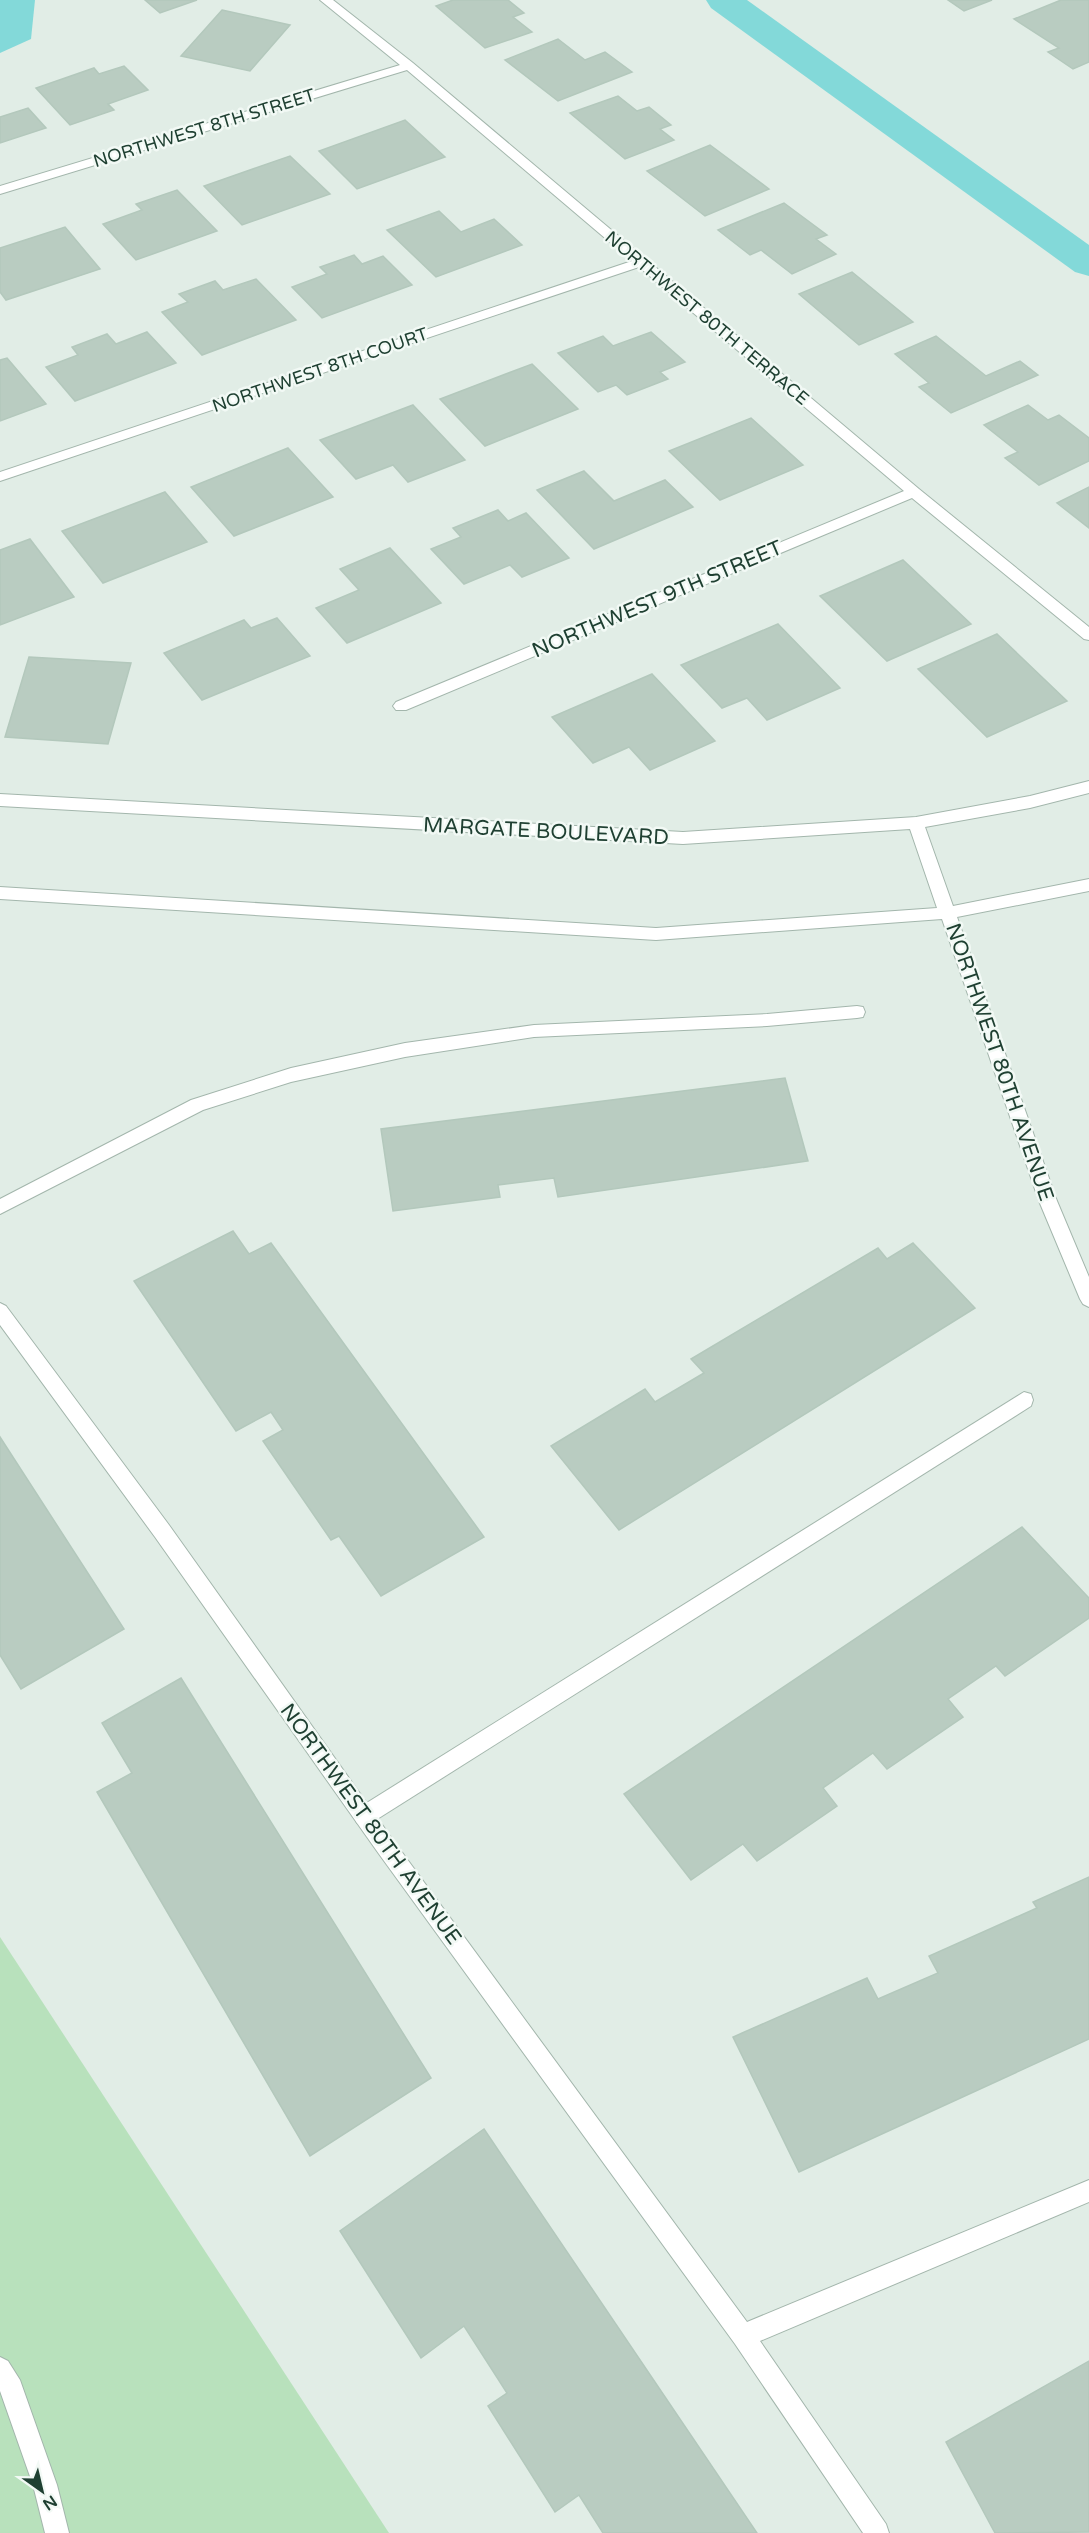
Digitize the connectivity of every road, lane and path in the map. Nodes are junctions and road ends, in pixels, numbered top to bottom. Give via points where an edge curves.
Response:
1 (326, 0) edge
2 (409, 66) junction
3 (0, 190) edge
4 (640, 262) junction
5 (0, 477) edge
6 (914, 492) junction
7 (1089, 635) edge
8 (401, 706) dead end
9 (1089, 787) edge
10 (0, 800) edge
11 (916, 823) junction
12 (1089, 885) edge
13 (0, 893) edge
14 (948, 913) junction
15 (857, 1012) dead end
16 (0, 1207) edge
17 (1089, 1299) edge
18 (0, 1311) edge
19 (1024, 1400) dead end
20 (364, 1816) junction
21 (1089, 2191) edge
22 (743, 2336) junction
23 (0, 2369) edge
24 (57, 2533) edge
25 (877, 2533) edge

1 - 2 street, NORTHWEST 80TH TERRACE
2 - 3 street, NORTHWEST 8TH STREET
2 - 4 street, NORTHWEST 80TH TERRACE
4 - 5 street, NORTHWEST 8TH COURT
4 - 6 street, NORTHWEST 80TH TERRACE
6 - 7 street, NORTHWEST 80TH TERRACE
6 - 8 street, NORTHWEST 9TH STREET
9 - 11 street, MARGATE BOULEVARD
10 - 11 street, MARGATE BOULEVARD via 683,838
11 - 14 street, NORTHWEST 80TH AVENUE
12 - 14 street
13 - 14 street via 656,934
14 - 17 street, NORTHWEST 80TH AVENUE via 1048,1201
15 - 16 street via 534,1031 405,1050 291,1075 197,1105
18 - 20 street, NORTHWEST 80TH AVENUE
19 - 20 street
20 - 22 street, NORTHWEST 80TH AVENUE
21 - 22 street
22 - 25 street, NORTHWEST 80TH AVENUE
23 - 24 street via 8,2380 45,2485

